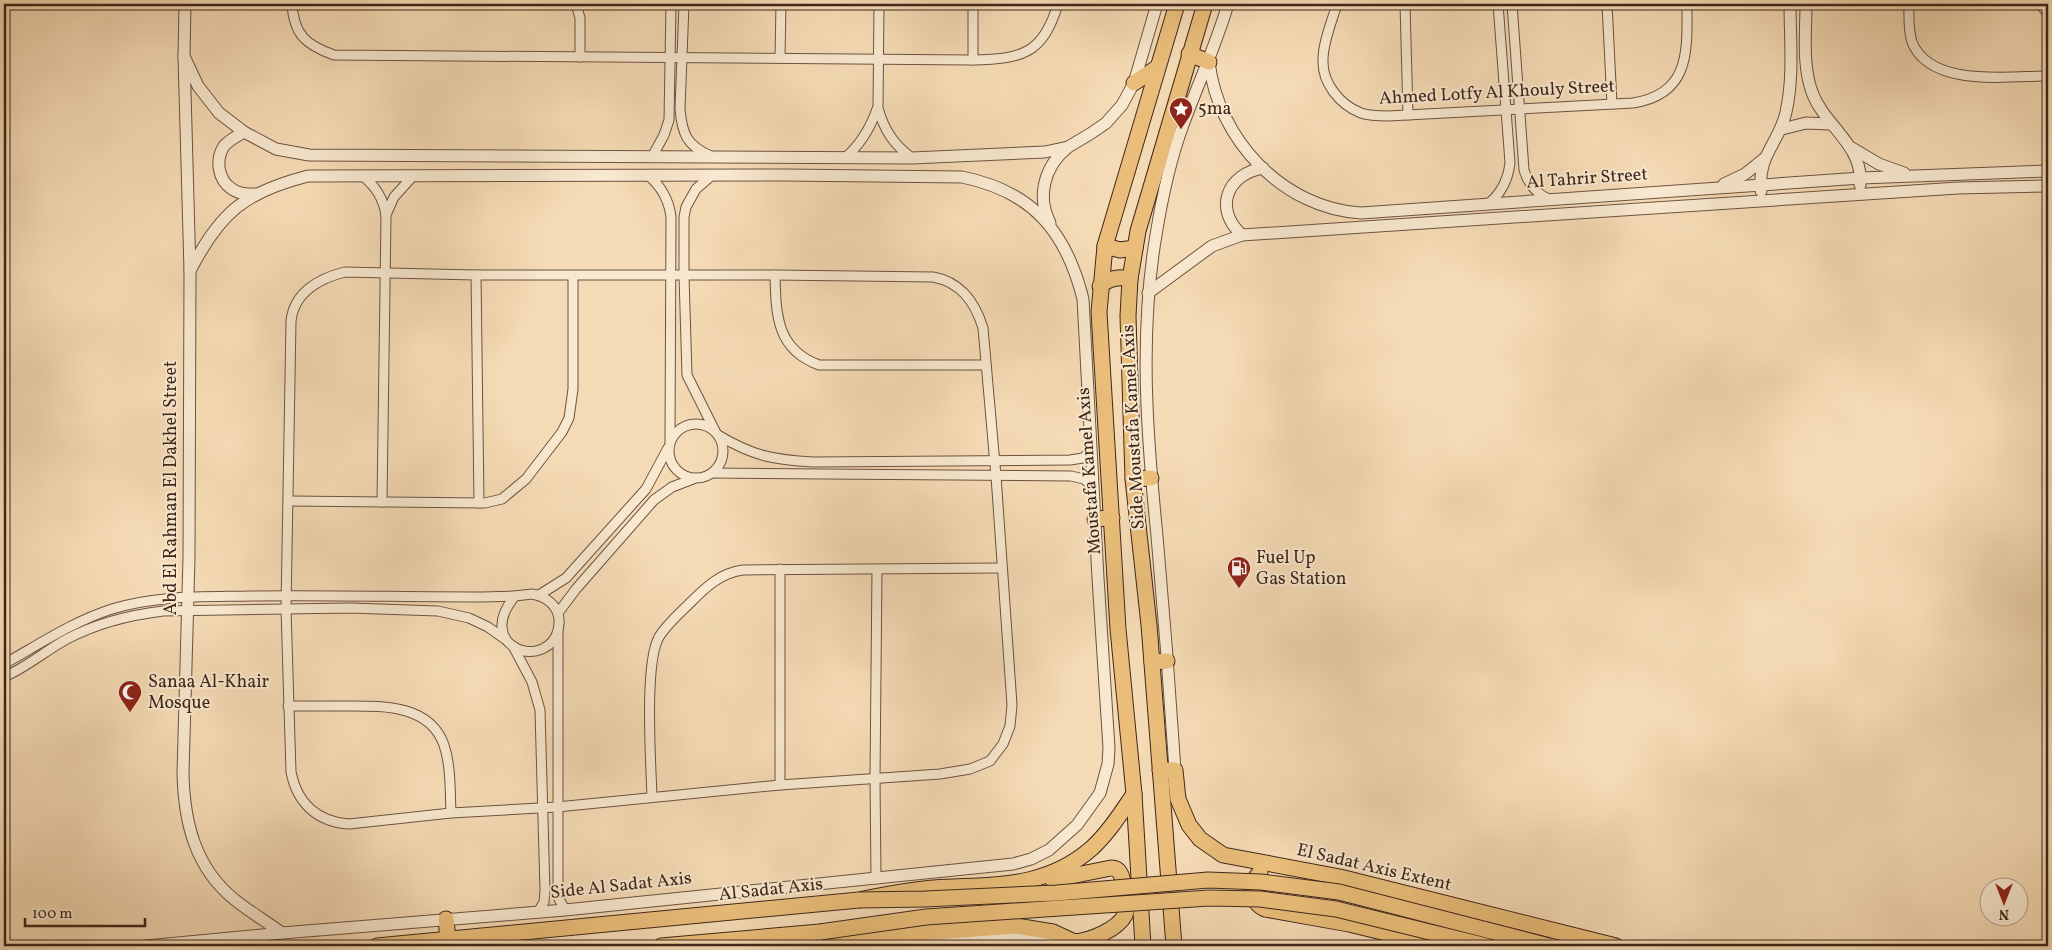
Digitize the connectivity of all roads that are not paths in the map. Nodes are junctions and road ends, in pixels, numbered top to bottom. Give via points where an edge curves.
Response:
1 (185, 4) edge
2 (292, 4) edge
3 (576, 4) edge
4 (671, 4) edge
5 (684, 4) edge
6 (780, 4) edge
7 (878, 4) edge
8 (973, 4) edge
9 (1058, 4) edge
10 (1157, 4) edge
11 (1177, 4) edge
12 (1205, 4) edge
13 (1228, 4) edge
14 (1337, 4) edge
15 (1405, 4) edge
16 (1498, 4) edge
17 (1512, 4) edge
18 (1607, 4) edge
19 (1688, 4) edge
20 (1790, 4) edge
21 (1806, 4) edge
22 (1909, 4) edge
23 (2040, 4) edge
24 (2048, 14) edge
25 (1189, 54) junction
26 (184, 56) junction
27 (580, 57) junction
28 (669, 58) junction
29 (682, 58) junction
30 (780, 58) junction
31 (878, 59) junction
32 (973, 60) junction
33 (1209, 62) junction
34 (1158, 68) junction
35 (2048, 76) edge
36 (1134, 83) junction
37 (1612, 104) junction
38 (878, 108) junction
39 (1520, 109) junction
40 (1506, 110) junction
41 (1408, 115) junction
42 (1830, 124) junction
43 (1782, 129) junction
44 (244, 132) junction
45 (1068, 146) junction
46 (1852, 148) junction
47 (652, 157) junction
48 (714, 157) junction
49 (786, 158) junction
50 (845, 158) junction
51 (912, 158) junction
52 (1764, 158) junction
53 (1263, 168) junction
54 (2048, 172) edge
55 (648, 175) junction
56 (786, 175) junction
57 (363, 176) junction
58 (413, 176) junction
59 (711, 176) junction
60 (1910, 176) junction
61 (1861, 178) junction
62 (1760, 184) junction
63 (2048, 186) edge
64 (1718, 187) junction
65 (255, 194) junction
66 (1860, 194) junction
67 (1549, 200) junction
68 (1762, 200) junction
69 (1488, 204) junction
70 (386, 215) junction
71 (1053, 229) junction
72 (1242, 235) junction
73 (1105, 246) junction
74 (1135, 248) junction
75 (190, 271) junction
76 (385, 273) junction
77 (476, 275) junction
78 (671, 275) junction
79 (775, 275) junction
80 (573, 276) junction
81 (684, 276) junction
82 (1130, 279) junction
83 (1100, 286) junction
84 (1148, 293) junction
85 (986, 365) junction
86 (717, 433) junction
87 (669, 445) junction
88 (1091, 451) junction
89 (994, 461) junction
90 (713, 473) junction
91 (996, 476) junction
92 (1151, 478) junction
93 (693, 479) junction
94 (1133, 479) junction
95 (1093, 487) junction
96 (289, 501) junction
97 (382, 502) junction
98 (479, 503) junction
99 (1112, 518) junction
100 (1095, 519) junction
101 (1001, 568) junction
102 (780, 569) junction
103 (877, 570) junction
104 (539, 595) junction
105 (287, 596) junction
106 (514, 596) junction
107 (188, 597) junction
108 (286, 609) junction
109 (188, 611) junction
110 (558, 613) junction
111 (558, 632) junction
112 (505, 639) junction
113 (513, 646) junction
114 (1167, 661) junction
115 (1152, 662) junction
116 (4, 664) edge
117 (4, 677) edge
118 (288, 706) junction
119 (1168, 770) junction
120 (875, 778) junction
121 (780, 785) junction
122 (1134, 794) junction
123 (652, 797) junction
124 (557, 807) junction
125 (543, 808) junction
126 (452, 813) junction
127 (1275, 864) junction
128 (1041, 877) junction
129 (876, 879) junction
130 (858, 900) junction
131 (565, 910) junction
132 (538, 912) junction
133 (446, 920) junction
134 (820, 932) junction
135 (282, 933) junction
136 (448, 940) junction
137 (1079, 944) edge
138 (146, 946) edge
139 (378, 946) edge
140 (661, 946) edge
141 (914, 946) edge
142 (1055, 946) edge
143 (1143, 946) edge
144 (1174, 946) edge
145 (1440, 946) edge
146 (1487, 946) edge
147 (1549, 946) edge
148 (1616, 946) edge

1 - 26 street, Abd El Rahman El Dakhel Street
2 - 27 street via 293,15 306,43 334,55
3 - 27 street via 580,18
4 - 28 street
5 - 29 street
6 - 30 street
7 - 31 street
8 - 32 street
9 - 32 street via 1047,31 1029,51 1004,60
10 - 36 street
11 - 34 main road, Moustafa Kamel Axis
12 - 25 main road
13 - 33 street, Side Moustafa Kamel Axis
14 - 41 street, Ahmed Lotfy Al Khouly Street via 1323,60 1328,83 1334,93 1362,114
15 - 41 street
16 - 40 street
17 - 39 street
18 - 37 street
19 - 37 street, Ahmed Lotfy Al Khouly Street via 1686,55 1674,82 1651,98
20 - 43 street via 1789,98
21 - 42 street via 1806,70 1815,99
22 - 35 street via 1913,43 1918,53 1935,67 1966,76
23 - 24 street
25 - 33 main road
25 - 74 main road
26 - 44 street via 198,86 219,113
26 - 75 street, Abd El Rahman El Dakhel Street
27 - 28 street
28 - 29 street
28 - 47 street via 669,120
29 - 30 street
29 - 48 street via 682,125 685,136 694,147
30 - 31 street
31 - 32 street
31 - 38 street
33 - 53 street, Al Tahrir Street via 1211,81 1224,113
33 - 84 street, Side Moustafa Kamel Axis via 1183,125 1167,180
34 - 36 main road
34 - 73 main road, Moustafa Kamel Axis
36 - 45 street via 1122,105 1106,123
37 - 39 street, Ahmed Lotfy Al Khouly Street
38 - 50 street via 865,136
38 - 51 street via 890,137
39 - 40 street, Ahmed Lotfy Al Khouly Street
39 - 67 street via 1526,178 1535,191
40 - 41 street, Ahmed Lotfy Al Khouly Street
40 - 69 street via 1509,172 1502,190
42 - 43 street via 1806,123
42 - 46 street
43 - 52 street
44 - 47 street via 276,149 308,156
44 - 65 street via 224,146 219,157 219,169 223,180 232,189 243,194
45 - 51 street via 1030,154
45 - 71 street via 1053,163 1044,184 1044,207
46 - 60 street via 1879,164
46 - 61 street
47 - 48 street
48 - 49 street
49 - 50 street
49 - 56 street
50 - 51 street
52 - 62 street
52 - 64 street via 1745,174
53 - 69 street, Al Tahrir Street via 1300,197 1349,212
53 - 72 street via 1246,172 1230,190 1226,206 1230,222
54 - 60 street, Al Tahrir Street
55 - 58 street
55 - 59 street
55 - 78 street via 662,190 670,208
56 - 59 street
56 - 71 street via 962,177 1015,195
57 - 58 street
57 - 65 street via 308,176
57 - 70 street via 381,197
58 - 70 street via 394,197
59 - 81 street via 696,189 686,207
60 - 61 street, Al Tahrir Street
61 - 62 street, Al Tahrir Street
61 - 66 street
62 - 64 street, Al Tahrir Street
62 - 68 street
63 - 66 street, Al Tahrir Street
64 - 67 street, Al Tahrir Street
65 - 75 street via 224,218 204,242
66 - 68 street, Al Tahrir Street
67 - 69 street, Al Tahrir Street
68 - 72 street, Al Tahrir Street
70 - 76 street
71 - 88 street via 1072,264 1083,299
72 - 84 street, Al Tahrir Street via 1212,246
73 - 74 main road via 1120,250
73 - 83 main road, Moustafa Kamel Axis
74 - 82 main road
75 - 107 street, Abd El Rahman El Dakhel Street
76 - 77 street
76 - 96 street via 345,272 322,279 308,289 293,310 289,379
76 - 97 street
77 - 80 street
77 - 98 street
78 - 80 street
78 - 81 street
78 - 87 street
79 - 81 street
79 - 85 street via 933,277 946,280 966,295 978,313 983,328
79 - 85 street via 780,330 796,351 819,365
80 - 98 street via 573,389 569,418 562,432 514,491 498,500
81 - 86 street via 687,375
82 - 83 main road via 1116,278
82 - 94 main road via 1128,316
83 - 99 main road, Moustafa Kamel Axis
84 - 92 street, Side Moustafa Kamel Axis via 1145,355
85 - 89 street
86 - 87 street via 701,424 694,424 680,429
86 - 89 street via 741,448 778,460
86 - 90 street via 722,443 722,459
87 - 93 street via 669,459 674,469
87 - 104 street via 646,489 566,578
88 - 89 street via 1083,458 1070,460
88 - 95 street
89 - 91 street
90 - 91 street
90 - 93 street
91 - 95 street via 1071,476 1084,479
91 - 101 street
92 - 94 main road
92 - 114 street, Side Moustafa Kamel Axis
93 - 110 street via 672,487 654,500
94 - 115 main road
95 - 100 street
96 - 97 street
96 - 105 street
97 - 98 street
99 - 100 main road
99 - 122 main road, Moustafa Kamel Axis via 1118,629
100 - 129 street, Side Al Sadat Axis via 1108,730 1108,764 1100,793 1064,839 1031,859 1013,864
101 - 103 street
101 - 120 street via 1012,705 1010,726 1003,744 990,761 970,769
102 - 103 street
102 - 121 street
102 - 123 street via 743,570 719,578 704,588 658,638 651,676
103 - 120 street
104 - 106 street
104 - 110 street via 554,605
105 - 106 street
105 - 107 street
105 - 108 street
106 - 112 street via 502,614 501,629
107 - 109 street, Abd El Rahman El Dakhel Street
107 - 116 street via 138,602 89,617
108 - 109 street
108 - 112 street via 438,611 475,621
108 - 118 street
109 - 117 street via 139,614 90,628
109 - 135 street, Abd El Rahman El Dakhel Street via 183,773 184,804 192,840 202,862 222,888 244,908
110 - 111 street
111 - 113 street via 542,649 526,651
111 - 124 street
112 - 113 street
113 - 125 street via 539,701
114 - 115 main road
114 - 119 street, Side Moustafa Kamel Axis
115 - 119 main road
118 - 126 street via 386,706 418,715 444,744
118 - 126 street via 293,783 301,800 315,814 332,822 349,824
119 - 127 main road, El Sadat Axis Extent via 1181,808 1200,839 1223,855
119 - 144 main road
120 - 121 street
120 - 129 street
121 - 123 street
122 - 128 main road, Al Sadat Axis via 1114,824 1091,848 1063,868
122 - 143 main road, Moustafa Kamel Axis
123 - 124 street
124 - 125 street
124 - 131 street via 558,893
125 - 126 street
125 - 132 street via 545,897
127 - 145 main road via 1259,873 1254,881 1253,895 1260,906
127 - 148 main road, El Sadat Axis Extent
128 - 130 main road, Al Sadat Axis via 1012,884 912,890
128 - 137 main road via 1111,868 1121,874 1126,908 1124,916 1100,935
129 - 131 street, Side Al Sadat Axis
130 - 136 main road, Al Sadat Axis
130 - 147 main road, bridge via 1057,893 1208,880 1261,882 1339,892
131 - 132 street, Side Al Sadat Axis
132 - 133 street, Side Al Sadat Axis
133 - 135 street, Side Al Sadat Axis
133 - 136 main road
134 - 137 main road via 906,934 1016,926 1041,929
134 - 140 main road
134 - 146 main road, bridge via 926,917 1234,898 1336,909
135 - 138 street, Side Al Sadat Axis
136 - 139 main road, Al Sadat Axis
141 - 142 street via 1000,938 1033,940

